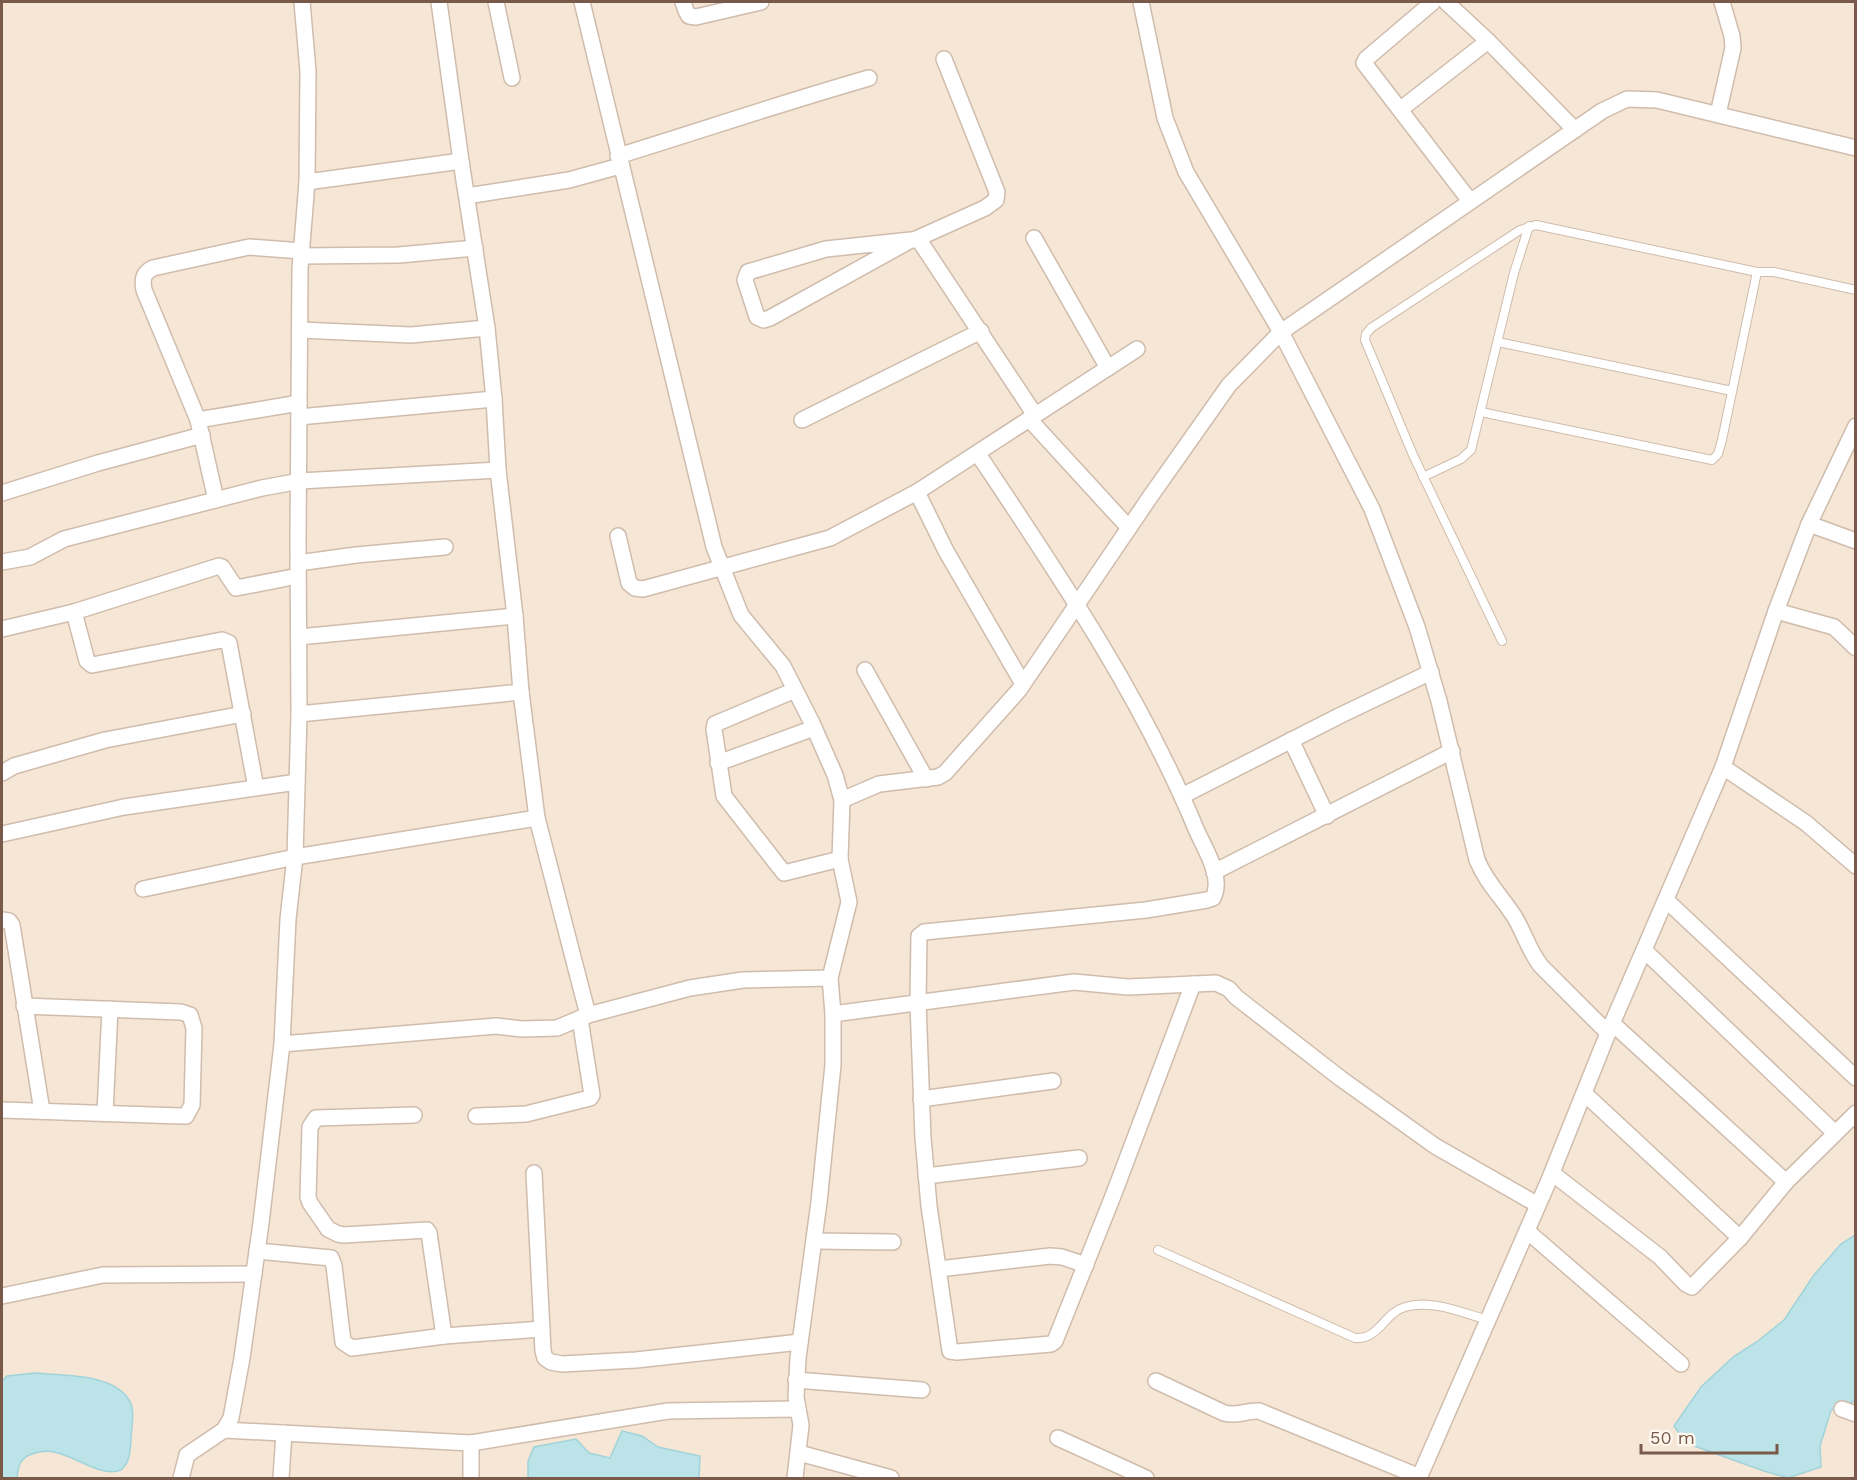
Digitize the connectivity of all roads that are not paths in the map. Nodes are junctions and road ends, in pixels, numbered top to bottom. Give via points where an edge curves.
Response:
1 (302, 2) edge
2 (439, 2) edge
3 (496, 2) edge
4 (582, 2) edge
5 (683, 2) edge
6 (761, 2) edge
7 (1141, 2) edge
8 (1433, 2) edge
9 (1446, 2) edge
10 (1722, 2) edge
11 (1488, 40) junction
12 (944, 58) dead end
13 (512, 78) dead end
14 (869, 78) dead end
15 (1401, 109) junction
16 (1718, 114) junction
17 (1575, 130) junction
18 (1856, 148) edge
19 (460, 161) junction
20 (619, 161) junction
21 (307, 182) junction
22 (467, 196) junction
23 (1470, 201) junction
24 (1529, 226) junction
25 (1034, 238) dead end
26 (913, 240) junction
27 (475, 248) junction
28 (301, 253) junction
29 (1757, 272) junction
30 (1856, 291) edge
31 (487, 328) junction
32 (300, 330) junction
33 (981, 331) junction
34 (1281, 332) junction
35 (1498, 342) junction
36 (1137, 350) dead end
37 (1108, 368) junction
38 (1732, 391) junction
39 (494, 399) junction
40 (299, 410) junction
41 (1481, 412) junction
42 (1032, 417) junction
43 (802, 420) dead end
44 (1856, 426) edge
45 (200, 428) junction
46 (978, 454) junction
47 (498, 470) junction
48 (1423, 477) junction
49 (300, 481) junction
50 (917, 492) junction
51 (2, 493) edge
52 (216, 500) junction
53 (1809, 524) junction
54 (1129, 528) junction
55 (618, 536) dead end
56 (1856, 541) edge
57 (445, 547) dead end
58 (2, 562) edge
59 (721, 568) junction
60 (298, 570) junction
61 (1078, 605) junction
62 (1776, 611) junction
63 (74, 612) junction
64 (515, 616) junction
65 (2, 629) edge
66 (299, 637) junction
67 (1502, 641) dead end
68 (1856, 648) edge
69 (865, 670) dead end
70 (1431, 672) junction
71 (1023, 684) junction
72 (795, 690) junction
73 (521, 692) junction
74 (243, 714) junction
75 (299, 714) junction
76 (814, 728) junction
77 (1291, 740) junction
78 (1452, 751) junction
79 (718, 763) junction
80 (1723, 767) junction
81 (2, 773) edge
82 (926, 779) junction
83 (297, 783) junction
84 (256, 788) junction
85 (1182, 796) junction
86 (842, 800) junction
87 (1327, 816) junction
88 (537, 818) junction
89 (2, 834) edge
90 (295, 857) junction
91 (840, 859) junction
92 (1856, 866) edge
93 (1214, 872) junction
94 (143, 889) dead end
95 (1666, 900) junction
96 (2, 920) edge
97 (1645, 951) junction
98 (830, 978) junction
99 (1193, 984) junction
100 (918, 1003) junction
101 (24, 1006) junction
102 (110, 1010) junction
103 (833, 1014) junction
104 (584, 1017) junction
105 (1610, 1028) junction
106 (282, 1044) junction
107 (1856, 1078) edge
108 (1053, 1081) dead end
109 (1585, 1094) junction
110 (921, 1099) junction
111 (2, 1110) edge
112 (42, 1111) junction
113 (105, 1113) junction
114 (1856, 1113) edge
115 (414, 1115) dead end
116 (476, 1116) dead end
117 (1835, 1133) junction
118 (1079, 1158) dead end
119 (534, 1173) dead end
120 (1552, 1173) junction
121 (926, 1176) junction
122 (1786, 1182) junction
123 (1538, 1205) junction
124 (1527, 1231) junction
125 (1740, 1238) junction
126 (814, 1241) junction
127 (893, 1242) dead end
128 (1158, 1250) dead end
129 (257, 1251) junction
130 (1086, 1265) junction
131 (939, 1269) junction
132 (254, 1274) junction
133 (2, 1296) edge
134 (1488, 1320) junction
135 (542, 1329) junction
136 (444, 1336) junction
137 (800, 1342) junction
138 (1681, 1364) dead end
139 (796, 1380) junction
140 (1156, 1381) dead end
141 (922, 1390) dead end
142 (798, 1409) junction
143 (224, 1430) junction
144 (284, 1433) junction
145 (1058, 1438) dead end
146 (471, 1443) junction
147 (799, 1454) junction
148 (1420, 1478) edge
149 (182, 1479) edge
150 (281, 1479) edge
151 (471, 1479) edge
152 (795, 1479) edge
153 (891, 1479) edge
154 (1146, 1479) edge

1 - 21 street via 308,71
2 - 19 street
3 - 13 street
4 - 20 street
5 - 6 street via 689,16 696,17
7 - 34 street via 1165,118 1186,172
8 - 15 street via 1365,61 1366,68
9 - 11 street
10 - 16 street via 1733,48
11 - 15 street
11 - 17 street
12 - 26 street via 997,192 996,200
14 - 20 street via 785,102
15 - 23 street
16 - 17 street via 1657,100 1627,99
16 - 18 street
17 - 23 street
19 - 21 street
19 - 22 street
20 - 22 street via 569,180
20 - 59 street
21 - 28 street
22 - 27 street
23 - 34 street
24 - 29 lane
24 - 35 lane
24 - 48 lane via 1366,334 1365,340
25 - 37 street
26 - 26 street via 770,318 757,317 745,280 748,272 826,249
26 - 33 street via 922,243
27 - 28 street via 399,255
27 - 31 street
28 - 32 street
28 - 45 street via 249,247 153,268 144,275 144,290
29 - 30 lane via 1774,272
29 - 38 lane
31 - 32 street via 411,335
31 - 39 street
32 - 40 street
33 - 42 street
33 - 43 street
34 - 54 street via 1229,385
34 - 70 street via 1372,509
35 - 38 lane
35 - 41 lane
36 - 37 street
37 - 42 street
38 - 41 lane via 1718,454 1712,460
39 - 40 street
39 - 47 street
40 - 45 street
40 - 49 street
41 - 48 lane via 1471,450
42 - 46 street
42 - 54 street
44 - 53 street
45 - 51 street
45 - 52 street
46 - 50 street
46 - 61 street
47 - 49 street
47 - 64 street
48 - 67 lane
49 - 52 street
49 - 60 street
50 - 59 street via 830,538
50 - 71 street via 946,551
52 - 58 street via 64,539 30,557
53 - 56 street
53 - 62 street
54 - 61 street
55 - 59 street via 629,583 636,588
57 - 60 street via 356,555
59 - 72 street via 741,615 783,666
60 - 63 street via 236,588 219,566
60 - 66 street
61 - 71 street
61 - 85 street via 1136,702
62 - 68 street via 1834,627
62 - 80 street
63 - 65 street
63 - 74 street via 87,661 92,665 226,640
64 - 66 street
64 - 73 street
66 - 75 street
69 - 82 street
70 - 77 street
70 - 78 street
71 - 82 street via 945,773
72 - 76 street
72 - 79 street via 715,724
73 - 75 street
73 - 88 street
74 - 81 street via 105,740 14,766
74 - 84 street
75 - 83 street
76 - 79 street
76 - 86 street
77 - 85 street
77 - 87 street
78 - 87 street
78 - 105 street via 1483,875 1514,915 1541,966
79 - 91 street via 724,796 783,872
80 - 92 street via 1806,823
80 - 95 street
82 - 86 street via 879,784
83 - 84 street
83 - 90 street
84 - 89 street via 124,807
85 - 93 street
86 - 91 street
87 - 93 street
88 - 90 street
88 - 104 street
90 - 94 street
90 - 106 street
91 - 98 street via 849,902
93 - 100 street via 1215,893 1207,900 1146,910 924,932 919,940
95 - 97 street
95 - 107 street
96 - 101 street via 12,925
97 - 105 street
97 - 117 street
98 - 103 street
98 - 104 street via 743,980 690,988
99 - 100 street via 1128,987 1074,982
99 - 123 street via 1216,983 1229,989 1340,1078 1435,1146
99 - 130 street
100 - 103 street
100 - 110 street
101 - 102 street
101 - 112 street
102 - 113 street
102 - 113 street via 190,1015 194,1028 192,1105 186,1116
103 - 126 street via 833,1065
104 - 106 street via 557,1029 496,1026
104 - 116 street via 590,1098 526,1114
105 - 109 street
105 - 122 street
106 - 129 street
108 - 110 street
109 - 120 street
109 - 125 street
110 - 121 street
111 - 112 street
112 - 113 street
114 - 117 street
115 - 136 street via 316,1118 310,1127 308,1197 324,1224 338,1234 427,1230
117 - 122 street
118 - 121 street
119 - 135 street
120 - 123 street
120 - 125 street via 1660,1257 1690,1286 1696,1285
121 - 131 street
122 - 125 street
123 - 124 street
124 - 134 street
124 - 138 street
126 - 127 street
126 - 137 street
128 - 134 lane via 1355,1338 1371,1336 1398,1311 1416,1305
129 - 132 street
129 - 136 street via 331,1258 344,1342 352,1348
130 - 131 street via 1050,1256
130 - 131 street via 1053,1343 953,1352 948,1348
132 - 133 street via 103,1275
132 - 143 street via 233,1408
134 - 148 street
135 - 136 street
135 - 137 street via 545,1358 562,1364
137 - 139 street
139 - 141 street
139 - 142 street
140 - 148 street via 1233,1416 1258,1411
142 - 146 street via 668,1411
142 - 147 street
143 - 144 street
143 - 149 street via 190,1452
144 - 146 street
144 - 150 street
145 - 154 street
146 - 151 street
147 - 152 street
147 - 153 street

